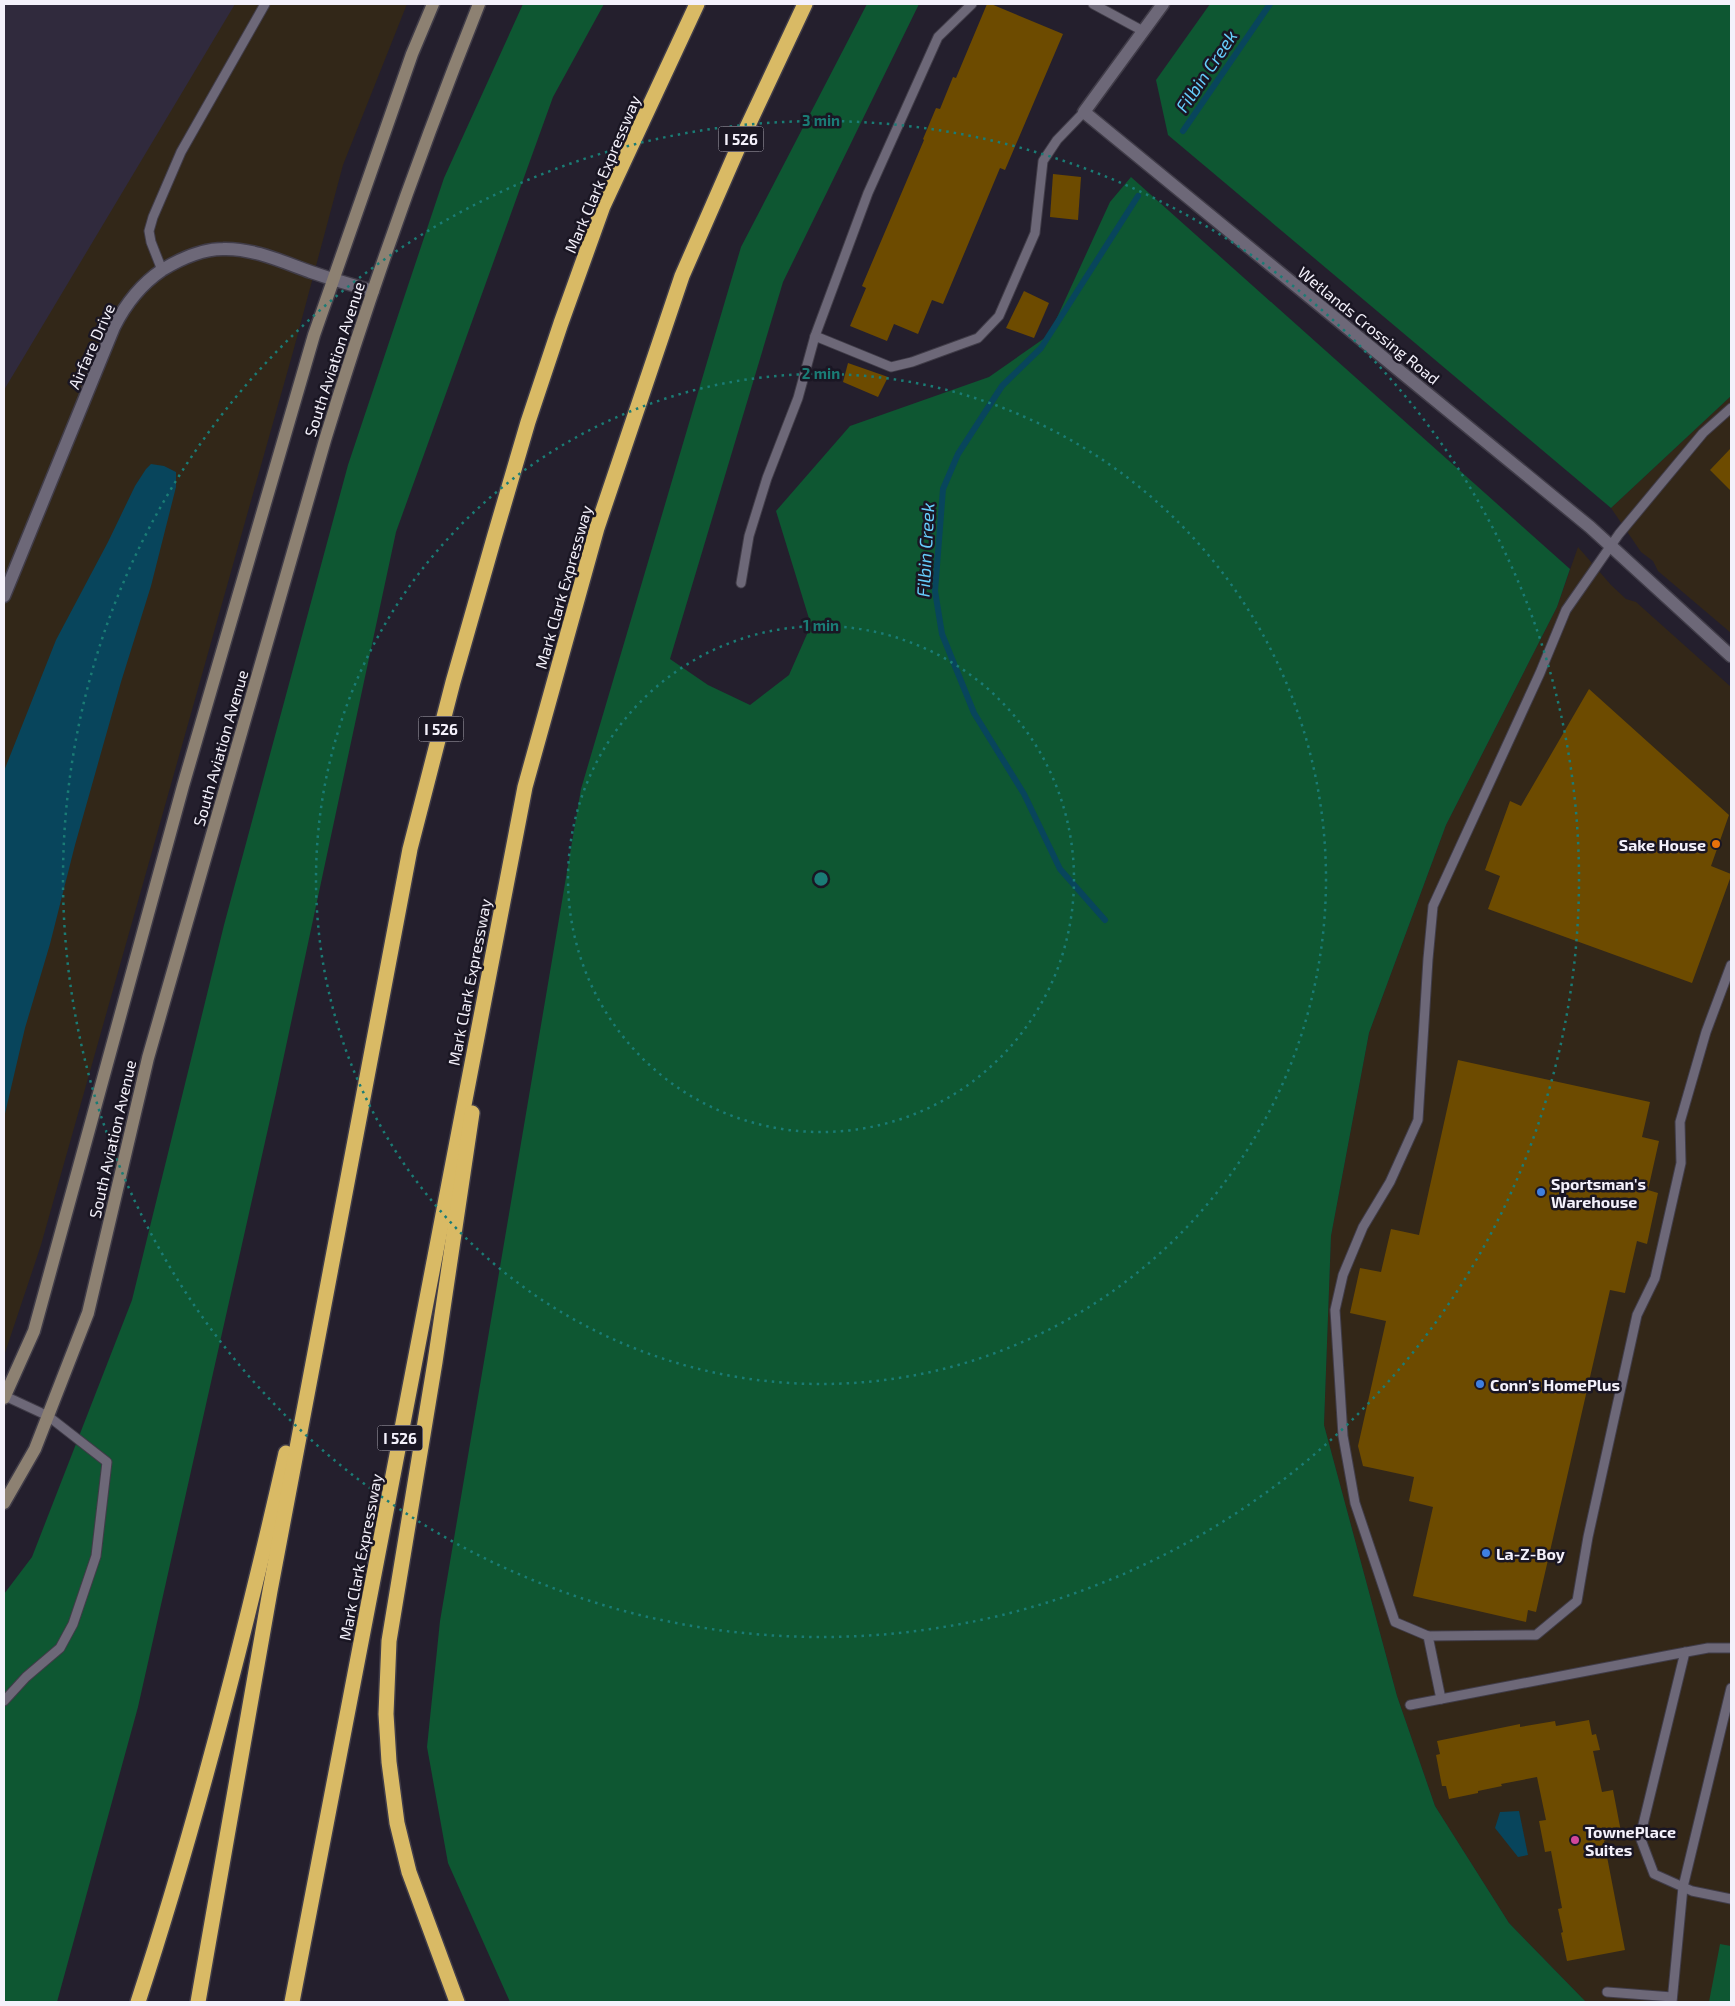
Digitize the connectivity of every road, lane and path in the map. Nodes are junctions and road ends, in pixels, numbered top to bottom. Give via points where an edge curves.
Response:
1 (265, 4) edge
2 (433, 4) edge
3 (479, 4) edge
4 (697, 4) edge
5 (805, 4) edge
6 (972, 4) edge
7 (1094, 4) edge
8 (1163, 4) edge
9 (1143, 31) junction
10 (1084, 112) junction
11 (162, 270) junction
12 (332, 280) junction
13 (373, 291) junction
14 (815, 336) junction
15 (1731, 408) edge
16 (1610, 546) junction
17 (741, 583) dead end
18 (4, 596) edge
19 (1731, 656) edge
20 (508, 874) junction
21 (1731, 965) edge
22 (341, 1218) junction
23 (4, 1397) edge
24 (48, 1416) junction
25 (4, 1503) edge
26 (1428, 1636) junction
27 (1731, 1648) edge
28 (1685, 1652) junction
29 (1731, 1688) edge
30 (1441, 1699) junction
31 (4, 1701) edge
32 (1410, 1706) dead end
33 (1683, 1887) junction
34 (1731, 1900) edge
35 (1607, 1992) dead end
36 (1672, 2000) edge
37 (138, 2002) edge
38 (198, 2002) edge
39 (292, 2002) edge
40 (457, 2002) edge

1 - 11 lane via 181,152 152,217 151,242
2 - 12 street, South Aviation Avenue via 412,54
3 - 13 street, South Aviation Avenue
4 - 22 highway, Mark Clark Expressway / I 526 via 604,206 528,422 453,682 410,850
5 - 20 highway, Mark Clark Expressway / I 526 via 682,276 597,528 525,787
6 - 14 lane via 938,37 868,193
7 - 9 lane
8 - 9 street
9 - 10 street
10 - 14 lane via 1043,160 1035,233 999,316 978,338 891,367
10 - 16 street, Wetlands Crossing Road
11 - 12 street, Airfare Drive via 198,253 222,248 258,254
11 - 18 street, Airfare Drive via 135,292 120,315
12 - 13 street, Airfare Drive
12 - 23 street, South Aviation Avenue via 182,786 34,1331
13 - 24 street, South Aviation Avenue via 326,440 148,1058 88,1313
14 - 17 lane via 798,398 767,478 750,536
15 - 16 lane via 1703,433
16 - 19 street, Wetlands Crossing Road
16 - 26 lane via 1566,610 1433,906 1418,1120 1342,1275 1335,1310 1343,1436 1356,1503 1395,1622
20 - 39 highway, Mark Clark Expressway / I 526
20 - 40 highway via 435,1362 389,1642 386,1714 397,1823 409,1872
21 - 26 lane via 1706,1032 1680,1122 1681,1163 1655,1278 1638,1315 1588,1537 1577,1601 1536,1635
22 - 37 highway via 256,1587 168,1910
22 - 38 highway, Mark Clark Expressway / I 526 via 270,1591
23 - 24 lane
24 - 25 street, South Aviation Avenue via 35,1449
24 - 31 lane via 107,1462 96,1556 73,1624 60,1648
26 - 30 lane
27 - 28 lane
28 - 30 lane
28 - 33 lane via 1640,1837 1654,1874
29 - 33 lane
30 - 32 lane
33 - 34 lane
33 - 36 lane
35 - 36 lane

